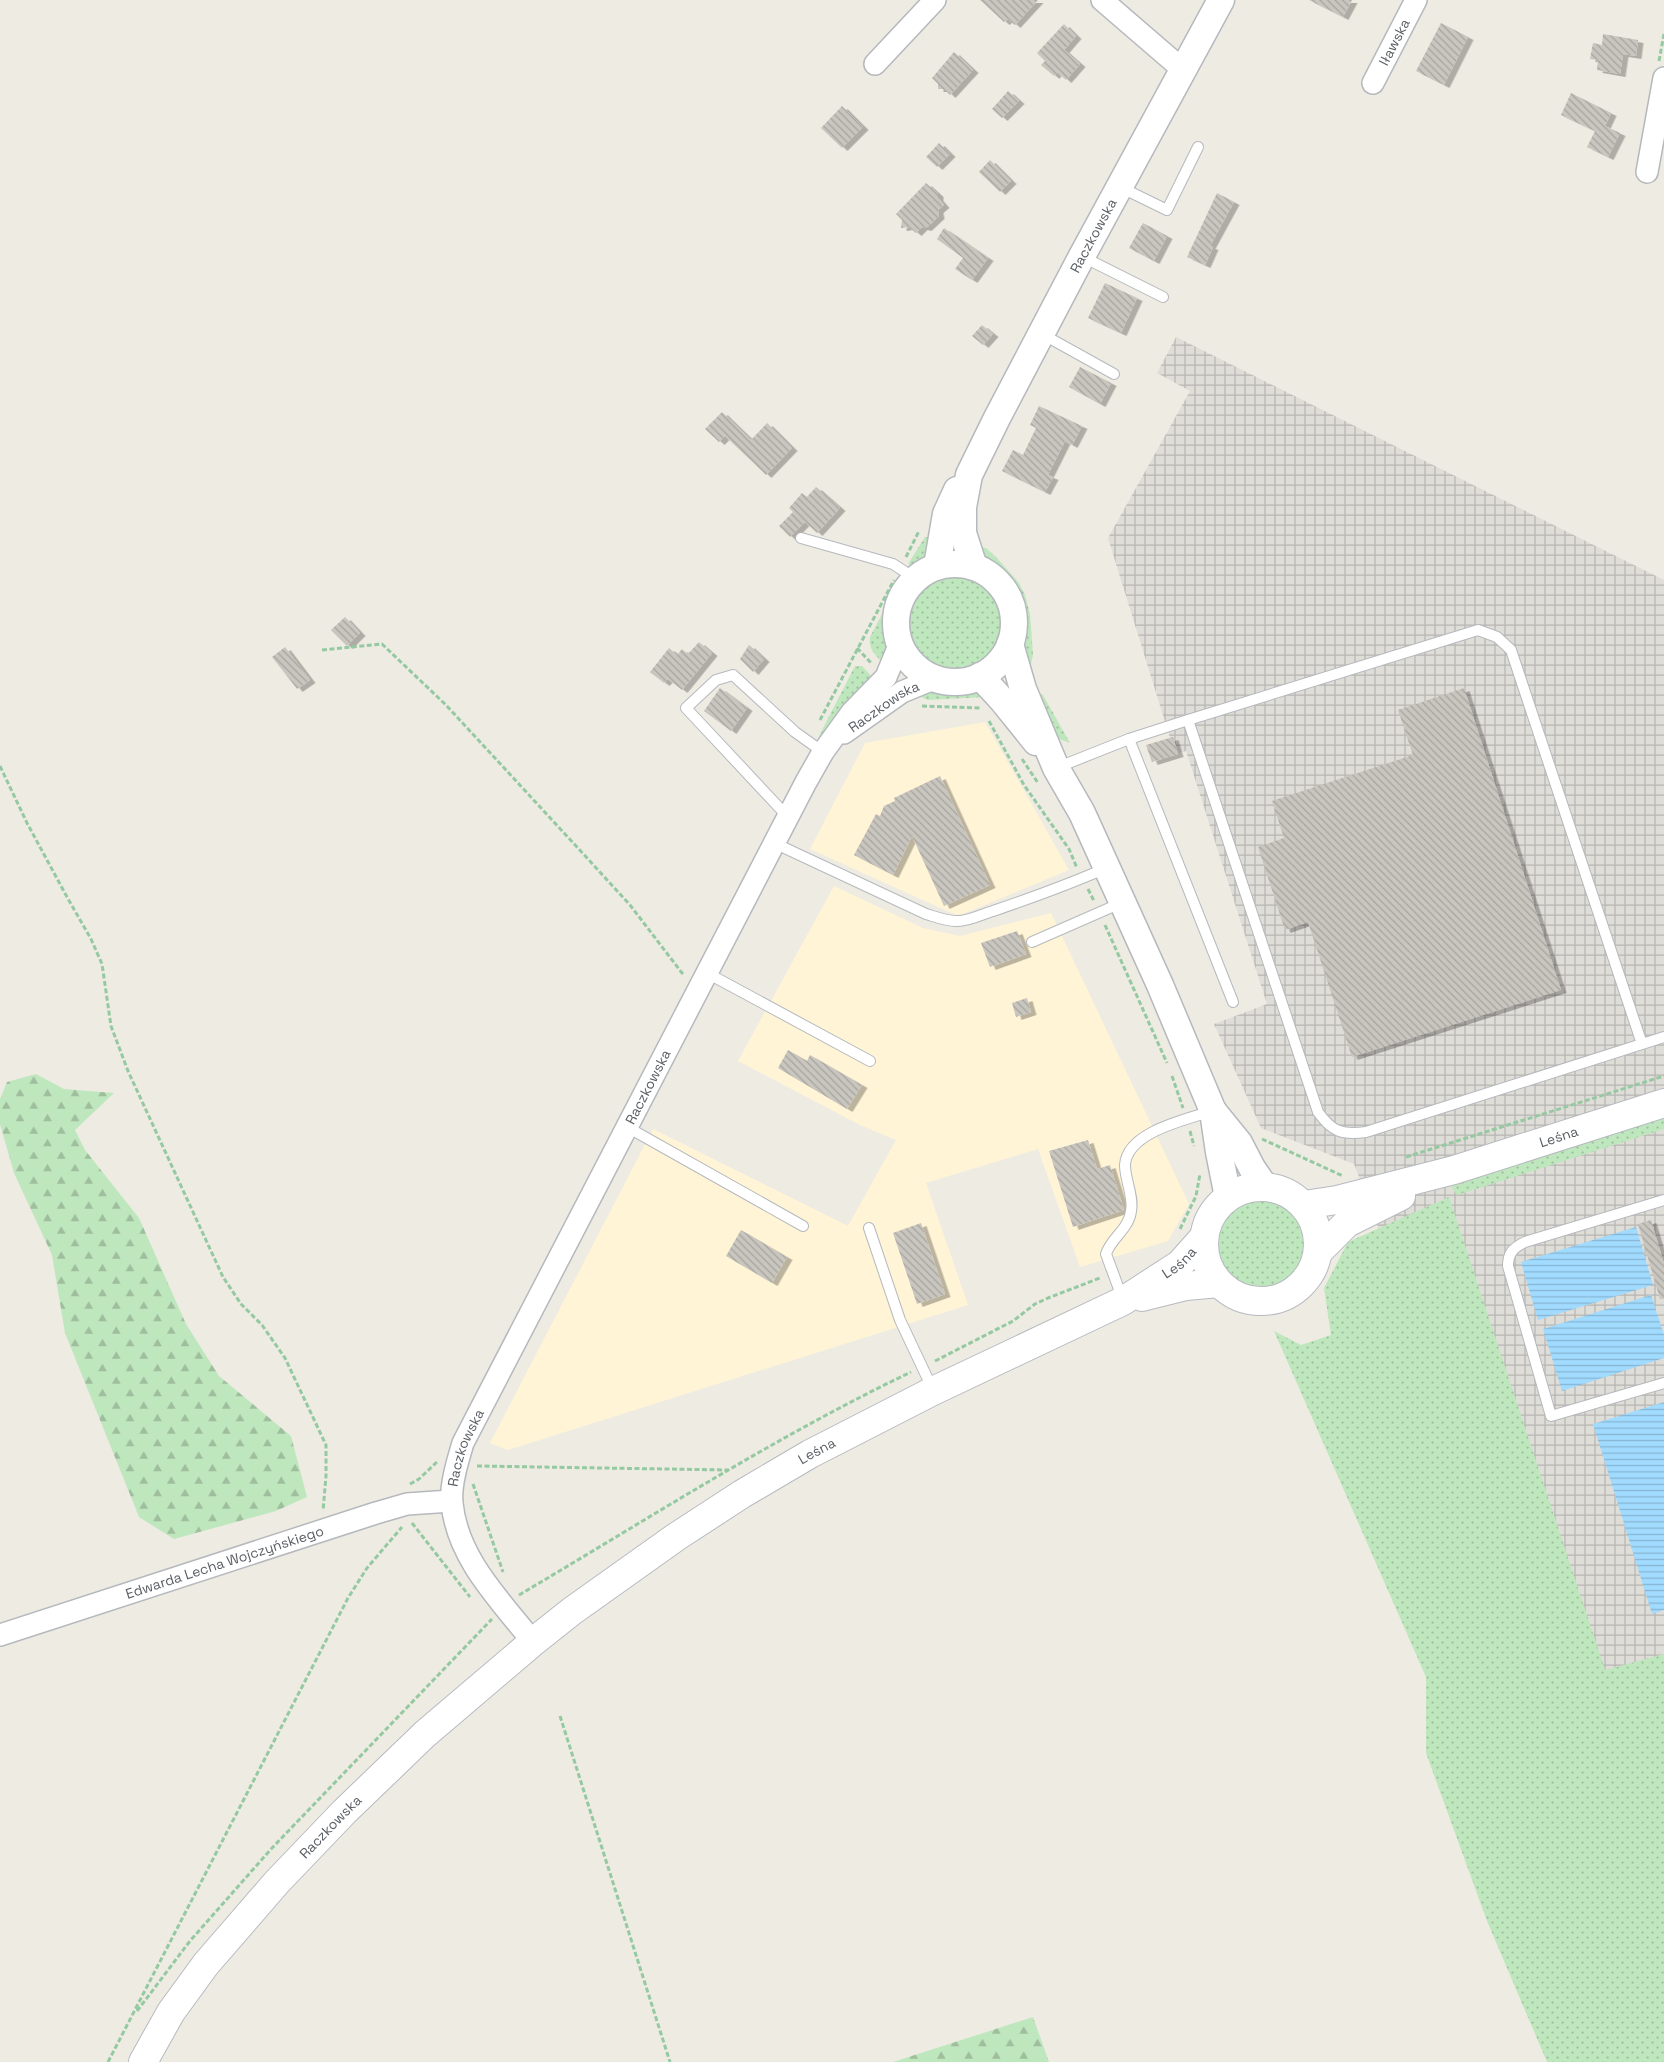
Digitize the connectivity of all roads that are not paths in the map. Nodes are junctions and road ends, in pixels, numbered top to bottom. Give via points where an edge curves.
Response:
1 (934, 0) edge
2 (1102, 0) edge
3 (1221, 0) edge
4 (1416, 0) edge
5 (875, 64) dead end
6 (1182, 69) junction
7 (1664, 78) edge
8 (1373, 83) dead end
9 (1198, 147) dead end
10 (1647, 172) dead end
11 (1120, 187) junction
12 (1082, 256) junction
13 (1163, 297) dead end
14 (1041, 334) junction
15 (1114, 374) dead end
16 (969, 475) junction
17 (801, 538) dead end
18 (974, 567) junction
19 (918, 571) junction
20 (900, 644) junction
21 (1010, 644) junction
22 (980, 676) junction
23 (936, 678) junction
24 (1188, 720) junction
25 (1129, 738) junction
26 (822, 745) junction
27 (1056, 768) junction
28 (788, 817) junction
29 (774, 843) junction
30 (1106, 868) junction
31 (1111, 908) junction
32 (1032, 942) dead end
33 (704, 977) junction
34 (1233, 1002) dead end
35 (1664, 1037) edge
36 (1642, 1044) junction
37 (870, 1062) dead end
38 (1664, 1103) edge
39 (1213, 1111) junction
40 (627, 1127) junction
41 (1454, 1170) junction
42 (1265, 1187) junction
43 (1228, 1197) junction
44 (1664, 1200) edge
45 (1304, 1205) junction
46 (803, 1226) dead end
47 (870, 1228) dead end
48 (1204, 1237) junction
49 (1319, 1251) junction
50 (1219, 1283) junction
51 (1124, 1301) junction
52 (1664, 1383) edge
53 (933, 1391) junction
54 (451, 1501) junction
55 (0, 1635) edge
56 (533, 1642) junction
57 (143, 2062) edge

1 - 5 street
2 - 6 street
3 - 6 street, Raczkowska
4 - 8 street, Iławska
6 - 11 street, Raczkowska
7 - 10 street
9 - 11 lane via 1167,210
11 - 12 street, Raczkowska
12 - 13 lane
12 - 14 street, Raczkowska
14 - 15 lane
14 - 16 street, Raczkowska
16 - 18 street, Raczkowska via 963,533
16 - 19 street, Raczkowska via 957,488
17 - 19 lane
18 - 19 street via 958,563
18 - 21 street via 990,574 1003,587 1011,602 1014,620
19 - 20 street via 900,601 896,619
20 - 23 street via 915,667
20 - 26 street, Raczkowska via 886,678
21 - 22 street via 994,667
21 - 27 street via 1023,689
22 - 23 street via 964,681
22 - 27 street
23 - 26 street, Raczkowska via 902,692
24 - 25 lane
24 - 36 lane via 1478,630 1497,636 1511,650
24 - 36 lane via 1318,1112 1327,1124 1350,1134 1366,1132
25 - 27 lane
25 - 34 lane
26 - 28 street, Raczkowska
26 - 28 lane via 795,732 733,675 716,680 686,708
27 - 30 street via 1082,813
28 - 29 street, Raczkowska
29 - 30 lane via 926,914 956,921 991,912
29 - 33 street, Raczkowska
30 - 31 street
31 - 32 lane
31 - 39 street via 1160,985
33 - 37 lane
33 - 40 street, Raczkowska
35 - 36 lane
38 - 41 main road, Leśna
39 - 42 street via 1239,1143
39 - 43 street
39 - 51 lane via 1152,1133 1136,1143 1127,1154 1125,1167 1132,1210 1128,1223 1108,1246 1106,1254
40 - 46 lane
40 - 54 street, Raczkowska via 463,1443
41 - 45 main road, Leśna via 1337,1200
41 - 49 main road, Leśna via 1347,1223
42 - 43 main road via 1246,1189
42 - 45 main road via 1286,1192
43 - 48 main road via 1212,1215
44 - 52 lane via 1524,1242 1511,1252 1508,1266 1551,1416
45 - 49 main road via 1316,1226
47 - 53 lane via 900,1320
48 - 50 main road via 1206,1262
48 - 51 main road, Leśna via 1180,1264
49 - 50 main road via 1316,1264 1306,1280 1291,1294 1279,1299 1260,1302 1241,1298
50 - 51 main road, Leśna via 1186,1286
51 - 53 main road, Leśna
53 - 56 main road, Leśna via 810,1454 742,1494 668,1543
54 - 55 street, Edwarda Lecha Wojczyńskiego via 407,1504
54 - 56 street, Raczkowska via 458,1536 472,1563
56 - 57 main road, Raczkowska via 425,1734 277,1882 206,1964 171,2012

